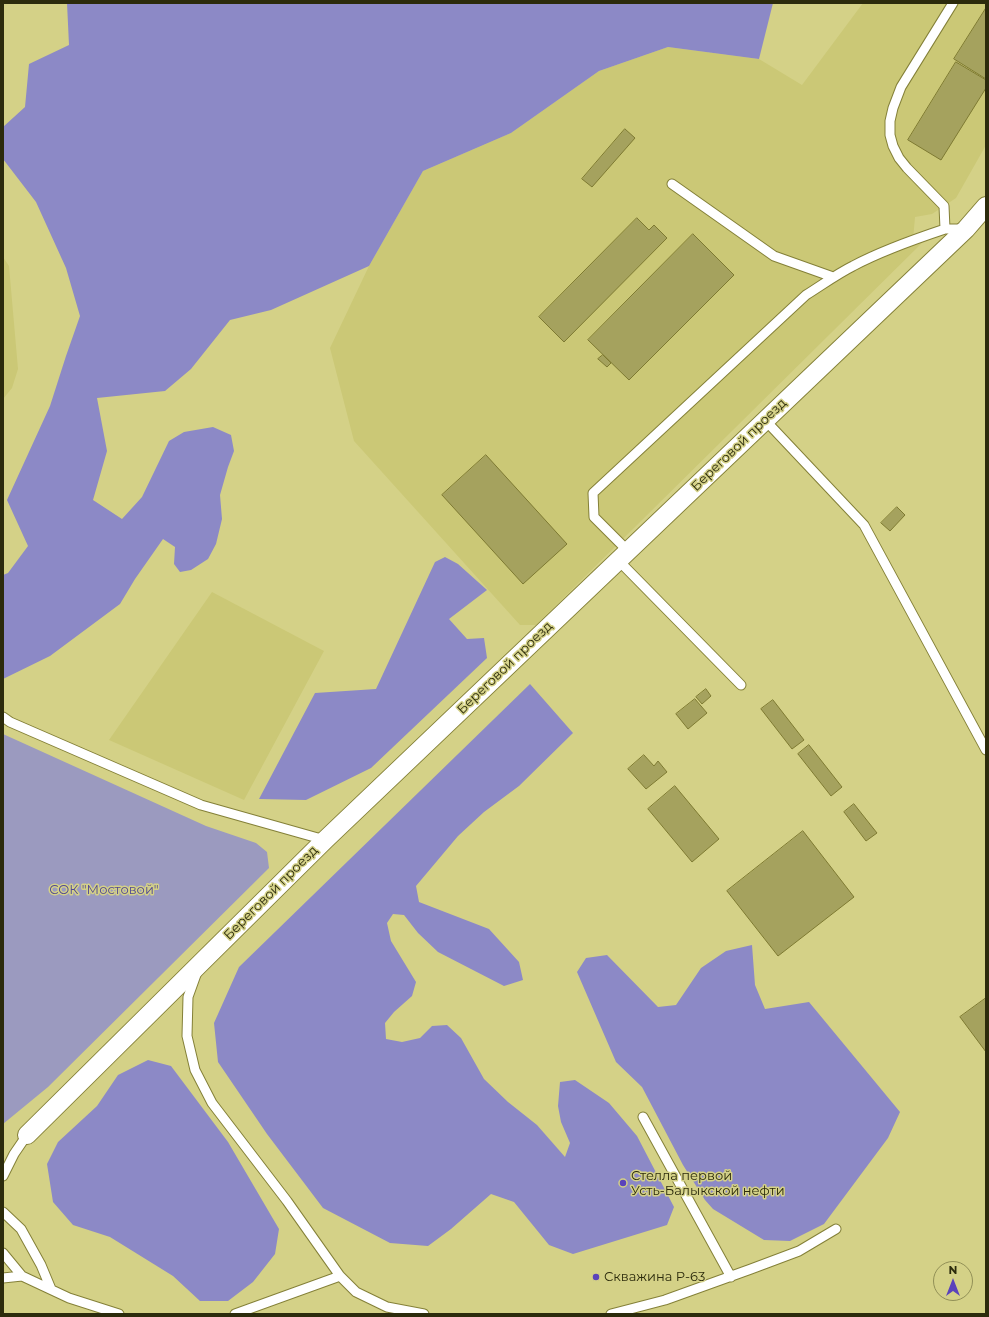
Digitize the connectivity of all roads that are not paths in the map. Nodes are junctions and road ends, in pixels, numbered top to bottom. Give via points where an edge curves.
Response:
1 (953, 3) edge
2 (672, 184) dead end
3 (986, 206) edge
4 (966, 228) junction
5 (945, 229) junction
6 (833, 277) junction
7 (765, 420) junction
8 (623, 555) junction
9 (741, 685) dead end
10 (3, 717) edge
11 (986, 750) edge
12 (325, 840) junction
13 (199, 965) junction
14 (643, 1117) dead end
15 (27, 1135) joint
16 (3, 1176) edge
17 (3, 1212) edge
18 (836, 1229) dead end
19 (3, 1254) edge
20 (22, 1276) junction
21 (340, 1276) junction
22 (731, 1277) junction
23 (3, 1278) edge
24 (50, 1289) junction
25 (119, 1314) edge
26 (235, 1314) edge
27 (424, 1314) edge
28 (611, 1314) edge

1 - 5 lane via 901,87 890,121 890,135 899,158 944,206
2 - 6 lane via 774,256
3 - 4 street, Береговой проезд
4 - 5 lane
4 - 7 street, Береговой проезд
5 - 6 lane via 891,249
6 - 8 lane via 806,295 593,493 594,517
7 - 8 street, Береговой проезд
7 - 11 lane via 864,525
8 - 9 lane
8 - 12 street, Береговой проезд
10 - 12 lane via 201,805
12 - 13 street, Береговой проезд
13 - 15 street, Береговой проезд
13 - 21 lane via 188,997 187,1036 195,1070 212,1103 287,1201
14 - 22 lane
15 - 16 lane
17 - 24 lane via 21,1229 41,1265
18 - 22 lane via 799,1251
19 - 20 lane
20 - 23 lane
20 - 24 lane
21 - 26 lane
21 - 27 lane via 356,1292 386,1307
22 - 28 lane via 665,1300
24 - 25 lane

